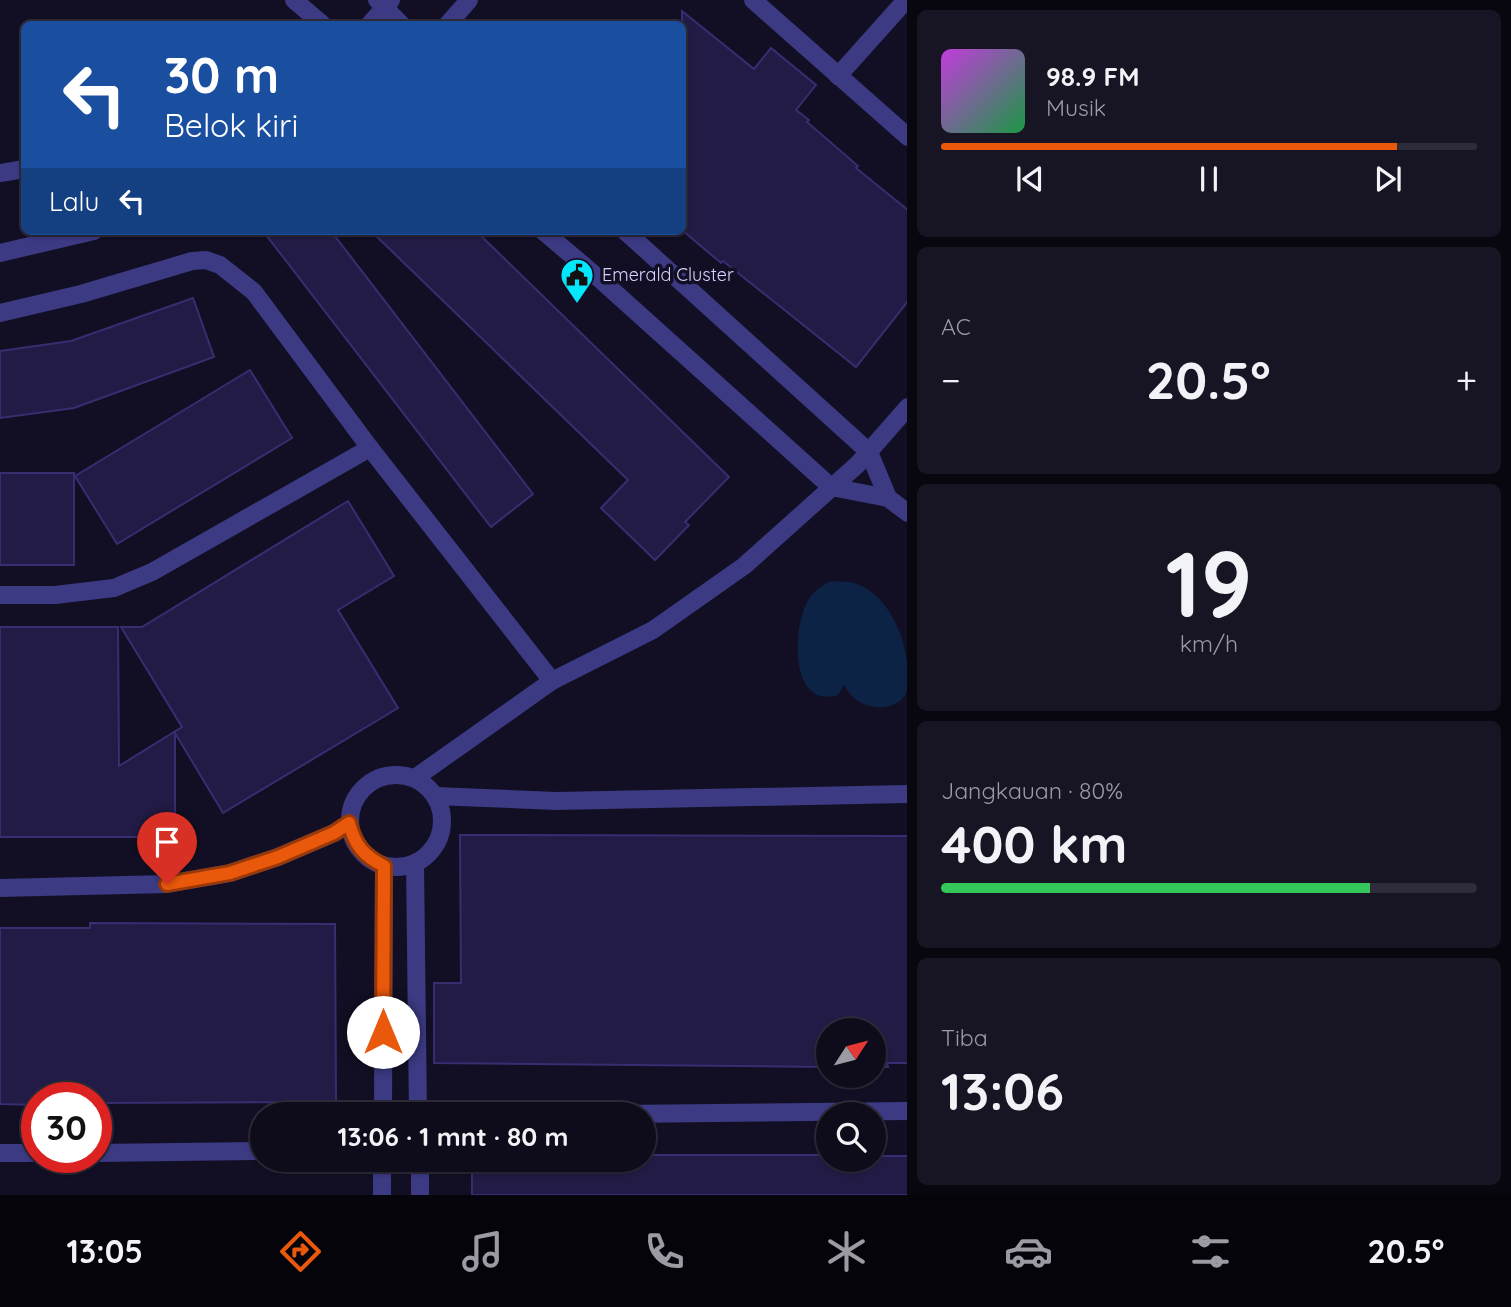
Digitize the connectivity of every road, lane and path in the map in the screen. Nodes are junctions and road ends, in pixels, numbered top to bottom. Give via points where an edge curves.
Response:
1 (295, 0) edge
2 (469, 0) edge
3 (753, 0) edge
4 (906, 0) edge
5 (384, 2) edge
6 (319, 21) edge
7 (372, 21) edge
8 (399, 21) edge
9 (451, 21) edge
10 (838, 76) junction
11 (907, 136) edge
12 (21, 170) edge
13 (0, 173) edge
14 (77, 235) edge
15 (548, 235) edge
16 (629, 235) edge
17 (0, 253) edge
18 (0, 313) edge
19 (907, 407) edge
20 (370, 448) junction
21 (869, 452) junction
22 (831, 487) junction
23 (888, 498) junction
24 (907, 513) edge
25 (0, 595) edge
26 (552, 681) junction
27 (415, 778) junction
28 (907, 794) edge
29 (435, 796) junction
30 (349, 823) junction
31 (415, 863) junction
32 (384, 866) junction
33 (0, 888) edge
34 (383, 1102) edge
35 (418, 1102) edge
36 (907, 1111) edge
37 (656, 1114) edge
38 (250, 1152) edge
39 (0, 1153) edge
40 (21, 1153) edge
41 (112, 1153) edge
42 (382, 1172) edge
43 (419, 1172) edge
44 (382, 1195) edge
45 (420, 1195) edge

1 - 6 street
2 - 9 street
3 - 10 street
4 - 10 street
5 - 7 street
5 - 8 street
10 - 11 street
12 - 13 street
14 - 17 street
15 - 22 street
16 - 21 street
18 - 20 street via 192,261 220,265 254,292
19 - 21 street
20 - 25 street via 152,572 114,588
20 - 26 street
21 - 22 street
21 - 23 street
22 - 23 street
22 - 26 street via 744,566 653,630
23 - 24 street
26 - 27 street
27 - 29 street
27 - 30 street via 388,775 364,786 355,797
28 - 29 street via 556,801
29 - 31 street via 441,810 438,842
30 - 32 street via 360,850
30 - 33 street via 278,857 230,873 167,884
31 - 32 street
31 - 35 street
32 - 34 street
36 - 37 street
38 - 41 street
39 - 40 street
42 - 44 street
43 - 45 street

